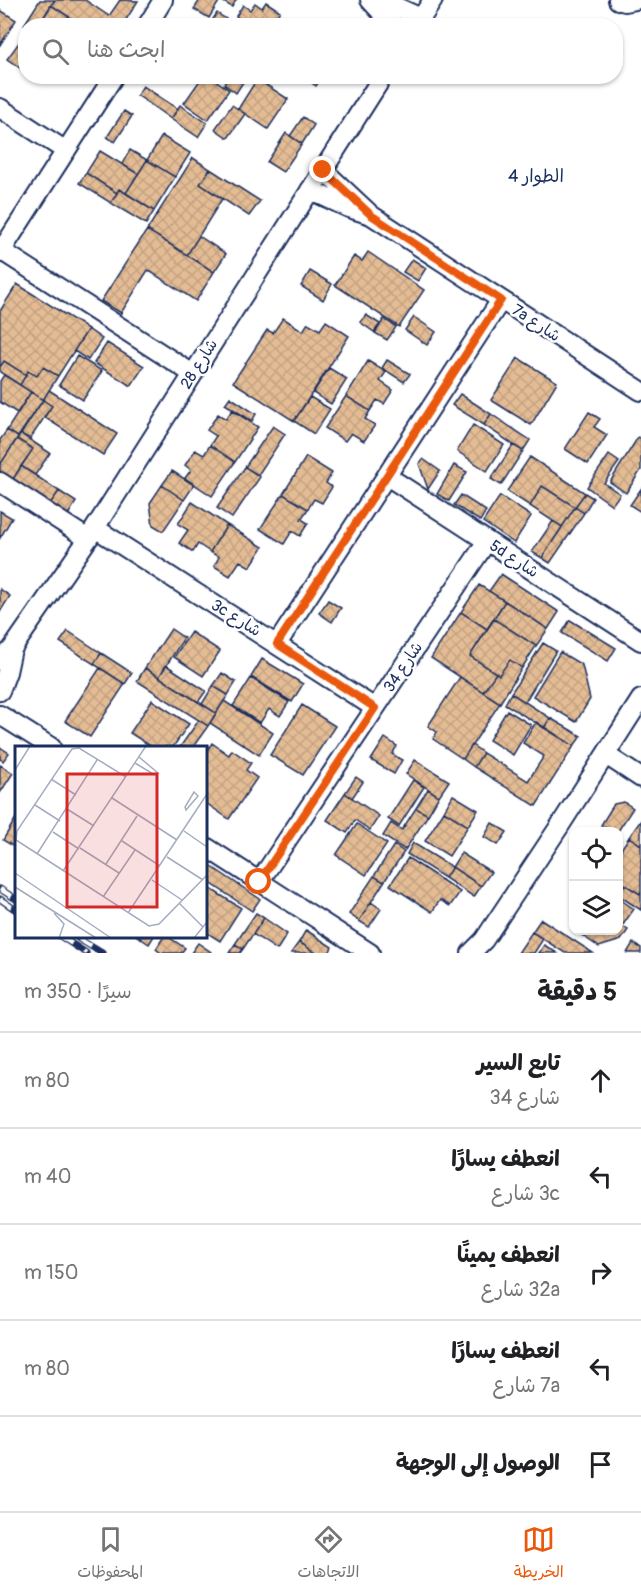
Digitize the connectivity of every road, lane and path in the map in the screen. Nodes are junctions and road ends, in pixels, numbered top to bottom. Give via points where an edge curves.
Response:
1 (163, 0) edge
2 (370, 0) edge
3 (381, 0) edge
4 (433, 0) edge
5 (618, 0) edge
6 (636, 0) edge
7 (152, 18) edge
8 (387, 18) edge
9 (412, 18) edge
10 (422, 18) edge
11 (109, 84) edge
12 (378, 84) edge
13 (0, 108) edge
14 (66, 151) junction
15 (323, 170) junction
16 (310, 190) junction
17 (371, 215) junction
18 (1, 252) edge
19 (501, 300) junction
20 (193, 374) junction
21 (641, 391) edge
22 (387, 476) junction
23 (0, 482) edge
24 (92, 534) junction
25 (487, 541) junction
26 (641, 641) edge
27 (277, 644) junction
28 (6, 655) edge
29 (0, 691) edge
30 (641, 699) edge
31 (375, 708) junction
32 (0, 716) edge
33 (49, 746) edge
34 (606, 755) junction
35 (641, 778) edge
36 (207, 848) edge
37 (259, 882) junction
38 (481, 946) edge
39 (370, 953) edge
40 (471, 953) edge

1 - 7 street
2 - 8 street
3 - 9 street
4 - 10 street
5 - 6 street
11 - 14 street
12 - 15 street, شارع 28
13 - 14 street
14 - 18 street
15 - 16 street, شارع 28
15 - 17 street, 7a شارع
16 - 17 street, 7a شارع
16 - 20 street, شارع 28
17 - 19 street, 7a شارع
18 - 20 street
19 - 21 street, 7a شارع
19 - 22 street
20 - 24 street, شارع 28
22 - 25 street, 5d شارع
22 - 27 street
23 - 24 street, 3c شارع
24 - 27 street, 3c شارع
24 - 28 street, شارع 28
25 - 26 street, 5d شارع
25 - 31 street, شارع 34
27 - 31 street, 3c شارع
28 - 29 street, شارع 28 via 7,672
30 - 34 street
31 - 37 street, شارع 34
32 - 33 street
34 - 35 street
34 - 38 street
36 - 37 street
37 - 39 street
38 - 40 street

